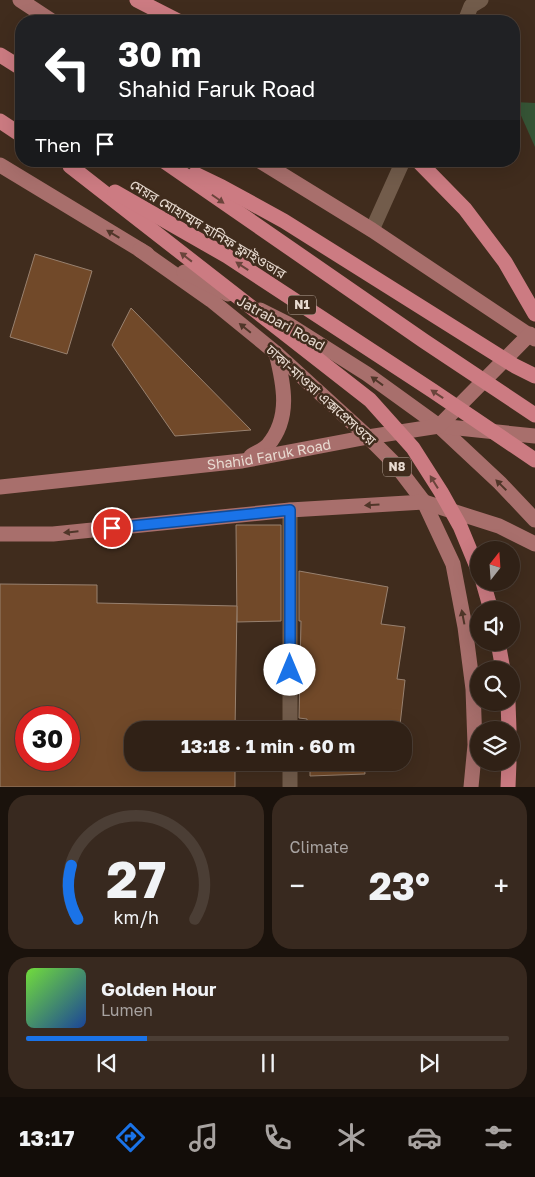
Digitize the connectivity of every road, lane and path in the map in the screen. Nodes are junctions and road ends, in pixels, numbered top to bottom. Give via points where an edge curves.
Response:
1 (20, 0) edge
2 (137, 0) edge
3 (481, 0) edge
4 (43, 15) edge
5 (166, 15) edge
6 (467, 15) edge
7 (0, 55) edge
8 (15, 64) edge
9 (0, 121) edge
10 (15, 131) edge
11 (0, 165) edge
12 (70, 167) edge
13 (71, 167) edge
14 (173, 167) edge
15 (180, 167) edge
16 (270, 167) edge
17 (400, 167) edge
18 (424, 167) edge
19 (372, 230) junction
20 (140, 250) junction
21 (535, 314) edge
22 (533, 337) edge
23 (276, 353) junction
24 (535, 376) edge
25 (535, 415) edge
26 (439, 426) junction
27 (535, 436) edge
28 (368, 437) junction
29 (535, 460) edge
30 (242, 461) junction
31 (0, 487) edge
32 (424, 502) junction
33 (290, 510) junction
34 (535, 520) edge
35 (0, 534) edge
36 (535, 544) edge
37 (470, 550) edge
38 (290, 721) edge
39 (290, 771) edge
40 (509, 771) edge
41 (290, 787) edge
42 (471, 787) edge
43 (508, 787) edge

1 - 4 main road
2 - 5 highway
3 - 6 street via 471,6
7 - 8 highway
9 - 10 highway
20 -> 11 main road, Jatrabari Road
37 -> 12 highway via 460,526 413,448 370,400
29 -> 13 highway, মেয়র মোহাম্মদ হানিফ ফ্লাইওভার / N1 via 227,256
14 -> 25 highway, মেয়র মোহাম্মদ হানিফ ফ্লাইওভার
15 - 24 highway via 284,221
16 - 19 main road
17 - 19 street
18 - 21 highway via 466,210 505,262
19 - 22 main road
23 -> 20 main road, ঢাকা-মাওয়া এক্সপ্রেসওয়ে / N8 via 211,300
26 -> 20 main road, Jatrabari Road via 367,374 288,324
22 - 26 main road
23 - 28 main road, ঢাকা-মাওয়া এক্সপ্রেসওয়ে / N8
23 - 30 main road via 284,385 285,408 278,429 267,446
26 - 27 main road, Shahid Faruk Road
26 - 28 main road, Shahid Faruk Road
34 -> 26 main road, Jatrabari Road
28 - 30 main road, Shahid Faruk Road
28 - 32 main road, ঢাকা-মাওয়া এক্সপ্রেসওয়ে / N8 via 395,464
30 - 31 main road, Shahid Faruk Road
32 -> 33 main road
32 - 36 main road via 499,526
42 -> 32 main road, ঢাকা-মাওয়া এক্সপ্রেসওয়ে / N8 via 475,745 473,689 465,627 452,564
33 -> 35 main road via 53,534
33 - 38 street
39 - 41 street
40 - 43 highway

